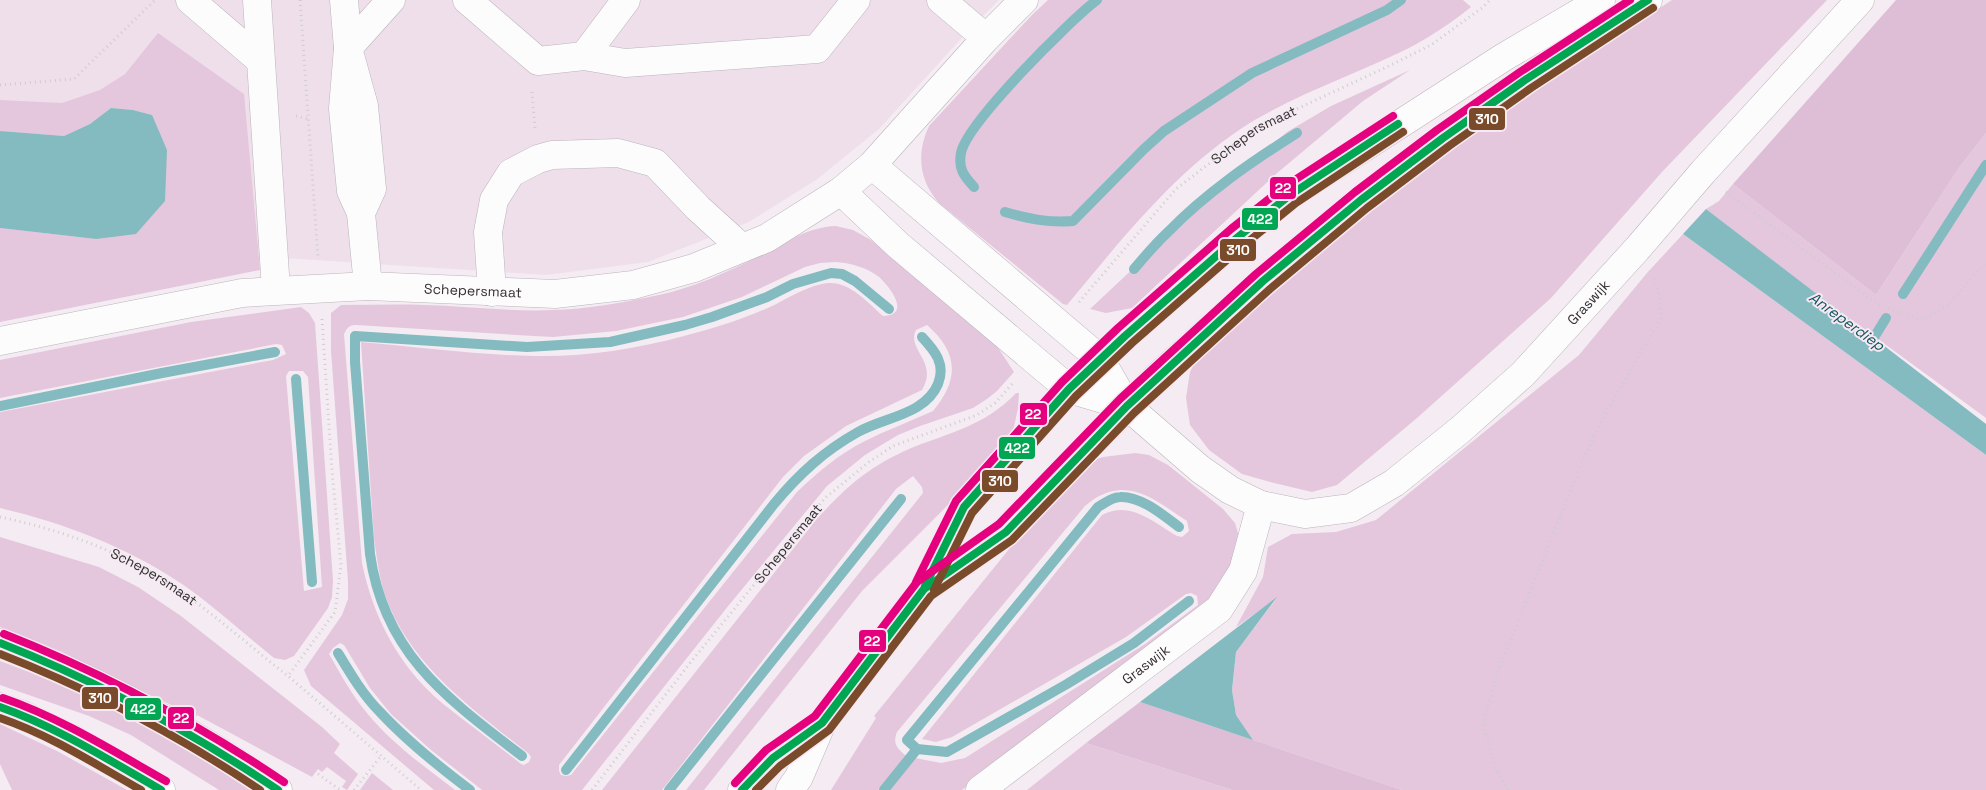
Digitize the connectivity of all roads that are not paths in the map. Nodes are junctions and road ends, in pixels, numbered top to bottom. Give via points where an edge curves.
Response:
1 (190, 0) edge
2 (257, 0) edge
3 (344, 0) edge
4 (391, 0) edge
5 (467, 0) edge
6 (626, 0) edge
7 (856, 0) edge
8 (941, 0) edge
9 (1024, 0) edge
10 (1601, 0) edge
11 (1648, 0) edge
12 (1860, 0) edge
13 (986, 38) junction
14 (348, 48) junction
15 (584, 56) junction
16 (260, 60) junction
17 (872, 165) junction
18 (841, 191) junction
19 (361, 213) junction
20 (742, 248) junction
21 (368, 286) junction
22 (276, 290) junction
23 (492, 292) junction
24 (0, 341) edge
25 (1100, 359) junction
26 (1069, 389) junction
27 (1127, 406) junction
28 (1261, 505) junction
29 (924, 589) junction
30 (0, 643) edge
31 (0, 708) edge
32 (822, 723) junction
33 (161, 790) edge
34 (278, 790) edge
35 (742, 790) edge
36 (790, 790) edge
37 (980, 790) edge

1 - 16 street
2 - 16 street
3 - 14 street
4 - 14 street
5 - 15 street via 538,61
6 - 15 street
7 - 15 street via 817,48 626,63
8 - 13 street
9 - 13 street, Schepersmaat
10 - 25 street via 1495,62 1290,195
11 - 27 street via 1525,80 1361,200 1263,281
12 - 28 street, Graswijk via 1523,374 1460,430 1394,483 1351,508 1304,514
13 - 17 street, Schepersmaat
14 - 19 street via 343,110 351,190
14 - 19 street via 364,106 372,188
16 - 22 street
17 - 18 street, Schepersmaat
17 - 25 street
18 - 20 street, Schepersmaat via 767,238
18 - 26 street via 898,245
19 - 21 street
20 - 23 street, Schepersmaat via 694,268 633,285 555,294
20 - 23 street via 655,163 618,153 552,155 511,173 494,200 488,232
21 - 22 street, Schepersmaat
21 - 23 street, Schepersmaat
22 - 24 street, Schepersmaat via 242,293
25 - 26 street
25 - 27 street, Graswijk
26 - 27 street, Graswijk
26 - 29 street via 964,507
27 - 28 street, Graswijk via 1200,469 1230,490
27 - 29 street via 1006,532
28 - 37 street, Graswijk via 1243,571 1220,609
29 - 32 street
30 - 34 street via 152,711
31 - 33 street via 23,715 74,740
32 - 35 street via 773,758
32 - 36 street via 799,777

